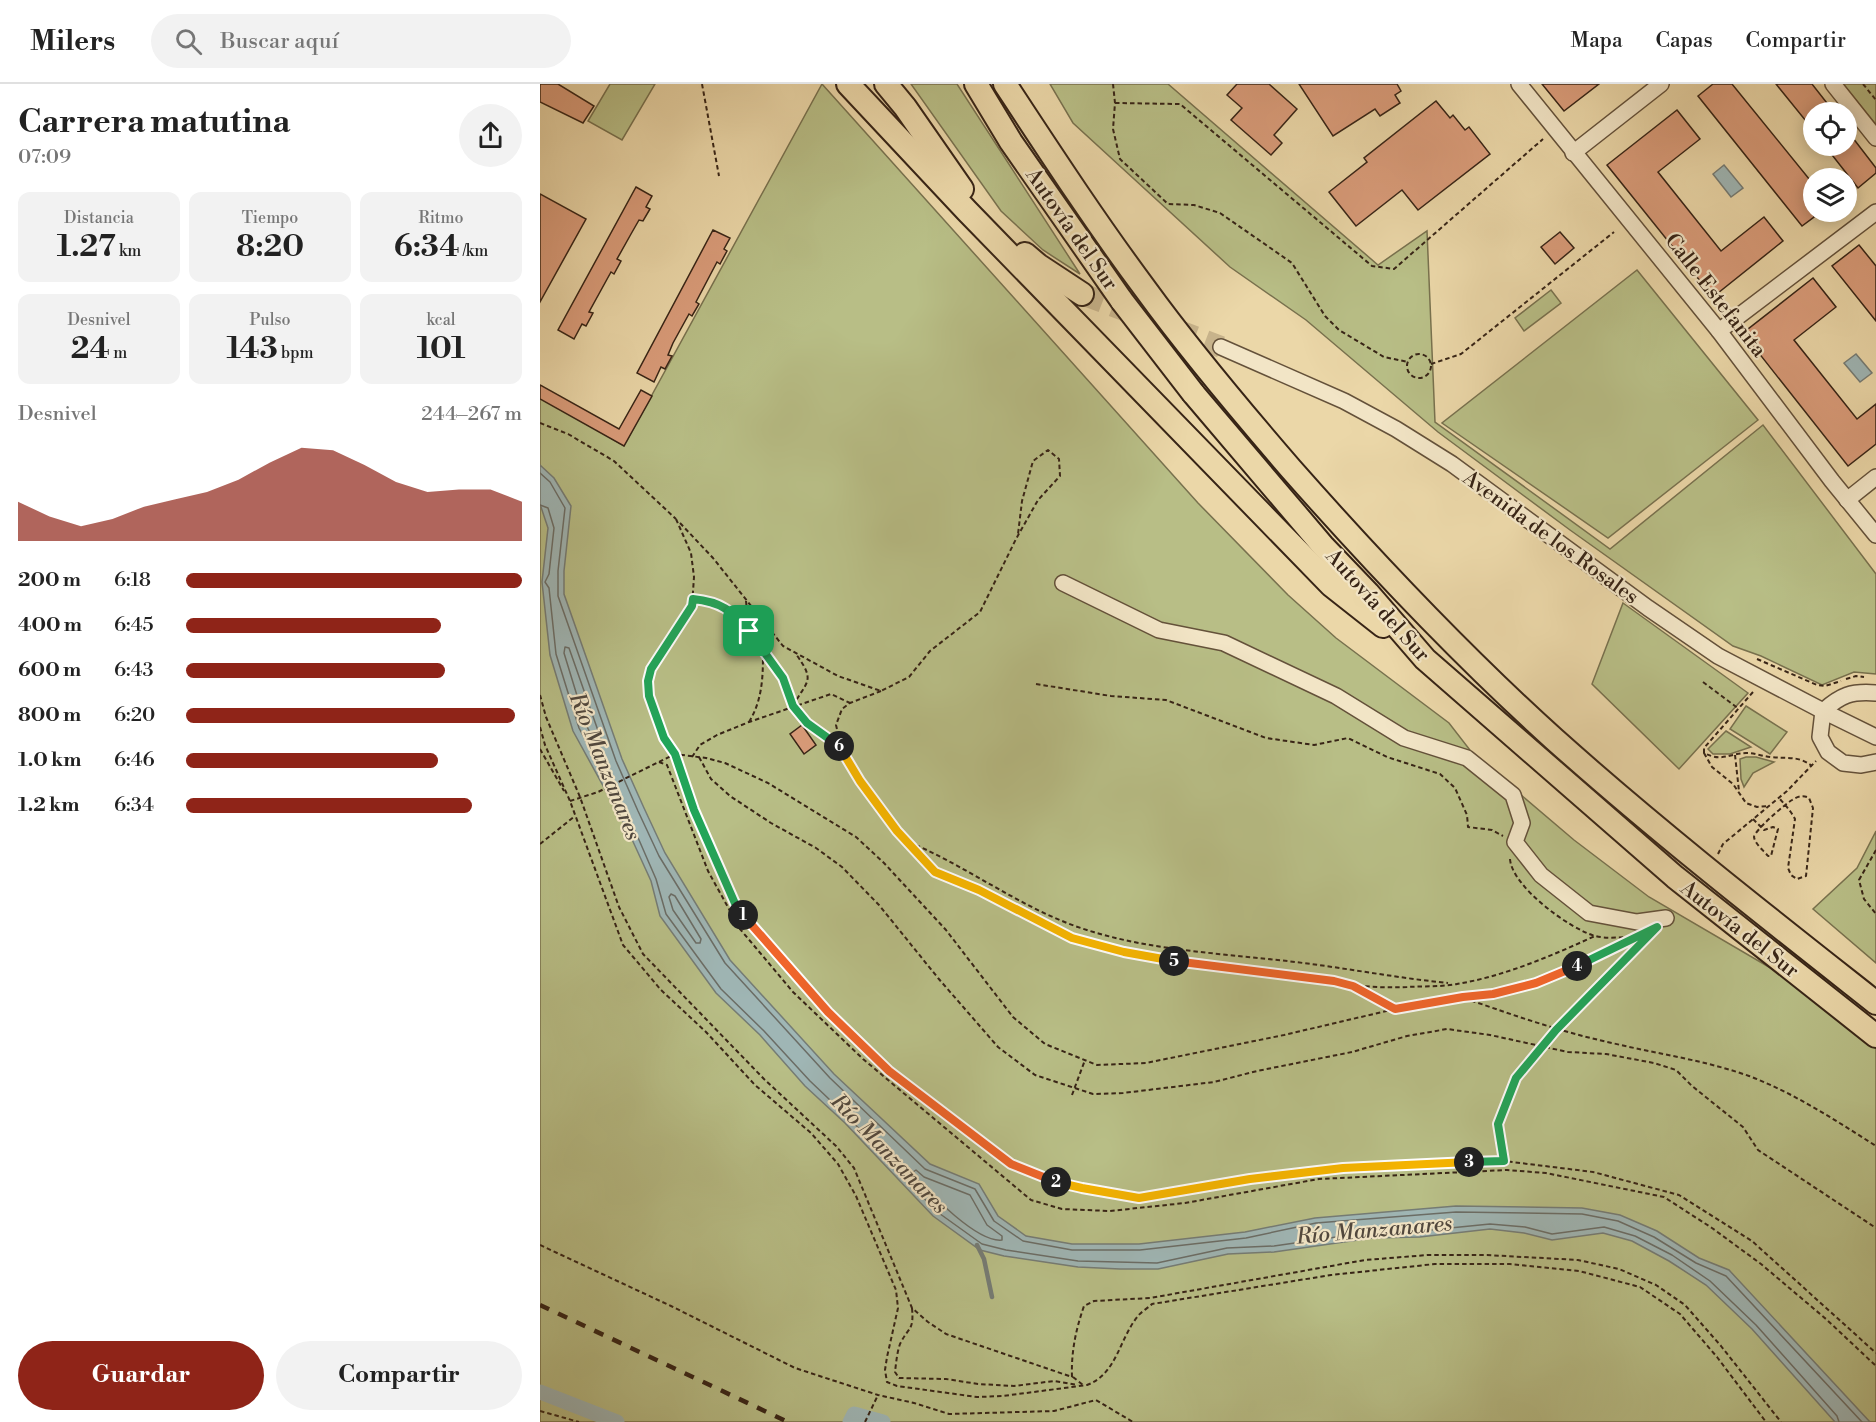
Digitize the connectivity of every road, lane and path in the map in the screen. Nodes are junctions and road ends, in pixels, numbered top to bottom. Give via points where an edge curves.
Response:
1 (702, 84) edge
2 (848, 84) edge
3 (855, 84) edge
4 (885, 84) edge
5 (976, 84) edge
6 (1005, 84) edge
7 (1113, 84) edge
8 (1519, 84) edge
9 (1660, 84) edge
10 (1833, 84) edge
11 (1863, 84) edge
12 (1876, 100) edge
13 (1115, 103) junction
14 (1555, 129) junction
15 (1876, 138) edge
16 (1573, 153) junction
17 (719, 176) dead end
18 (966, 195) junction
19 (1876, 212) edge
20 (1614, 232) dead end
21 (1082, 294) tunnel mouth
22 (1719, 331) junction
23 (1221, 347) tunnel mouth
24 (1408, 362) junction
25 (1431, 364) junction
26 (540, 423) edge
27 (1876, 477) edge
28 (1847, 500) junction
29 (676, 519) junction
30 (1018, 534) junction
31 (1876, 535) edge
32 (1063, 583) dead end
33 (746, 598) junction
34 (693, 599) junction
35 (749, 631) junction
36 (764, 650) junction
37 (795, 652) junction
38 (1749, 655) dead end
39 (1425, 658) junction
40 (1703, 682) dead end
41 (1036, 684) dead end
42 (1871, 690) edge
43 (881, 691) junction
44 (1753, 692) dead end
45 (540, 695) edge
46 (850, 703) junction
47 (793, 706) junction
48 (1738, 708) junction
49 (1823, 711) junction
50 (749, 722) junction
51 (540, 727) edge
52 (1876, 737) edge
53 (841, 747) junction
54 (540, 749) edge
55 (1704, 753) junction
56 (1828, 753) junction
57 (675, 754) junction
58 (1735, 755) junction
59 (692, 757) junction
60 (699, 757) junction
61 (659, 762) junction
62 (1876, 762) edge
63 (1812, 766) junction
64 (1805, 773) junction
65 (1808, 776) dead end
66 (1740, 794) junction
67 (580, 797) junction
68 (1779, 798) junction
69 (570, 801) junction
70 (1769, 806) junction
71 (1785, 806) junction
72 (575, 816) junction
73 (1753, 819) junction
74 (1760, 827) junction
75 (1492, 830) dead end
76 (906, 841) junction
77 (540, 844) edge
78 (1876, 850) edge
79 (1716, 856) dead end
80 (1876, 914) edge
81 (1661, 923) junction
82 (1595, 936) dead end
83 (1457, 984) junction
84 (1353, 986) junction
85 (1463, 997) junction
86 (1876, 1003) edge
87 (1395, 1009) junction
88 (1556, 1030) junction
89 (1876, 1036) edge
90 (1542, 1047) junction
91 (1085, 1060) junction
92 (1074, 1089) junction
93 (1072, 1095) dead end
94 (1876, 1146) edge
95 (1504, 1161) junction
96 (1876, 1228) edge
97 (540, 1245) edge
98 (912, 1308) junction
99 (1876, 1353) edge
100 (1876, 1366) edge
101 (1072, 1377) junction
102 (1083, 1386) junction
103 (878, 1395) junction
104 (540, 1411) edge
105 (579, 1422) edge
106 (866, 1422) edge
107 (1133, 1422) edge
108 (1766, 1422) edge
109 (1781, 1422) edge

1 - 17 path
2 - 39 highway via 1331,585
3 - 18 highway
4 - 18 highway
5 - 39 highway, Autovía del Sur, bridge via 1011,142 1122,301 1193,393 1315,537
6 - 86 highway, Autovía del Sur via 1146,291 1241,411 1401,590 1555,740 1708,870
7 - 13 path
8 - 14 street, Calle Estefanita
9 - 16 street
10 - 15 street
11 - 12 path
13 - 14 path via 1180,104 1372,266 1394,269
13 - 24 path via 1113,129 1120,159 1168,204 1194,205 1220,213 1292,263 1325,316 1339,330 1384,357
14 - 16 street, Calle Estefanita
16 - 22 street, Calle Estefanita
18 - 21 highway via 1038,265
19 - 22 street
20 - 25 path via 1461,354
22 - 28 street, Calle Estefanita
23 - 49 street, Avenida de los Rosales via 1344,401 1396,429 1452,464 1718,656
24 - 25 path via 1419,354 1427,356
24 - 25 path via 1408,369 1418,378 1430,372
26 - 29 path via 614,461
27 - 28 street
28 - 31 street, Calle Estefanita
29 - 33 path
29 - 34 path via 691,553
30 - 30 path via 1038,500 1060,476 1059,459 1048,450 1033,462
30 - 43 path via 980,612 930,651 909,677
32 - 81 street via 1159,630 1224,644 1336,696 1404,738 1467,758 1513,795 1522,822 1515,842 1541,875 1589,913
33 - 35 path
33 - 37 path via 783,646
34 - 35 path via 728,608
34 - 57 path via 683,622 651,669 648,681 649,696 664,738
35 - 36 path
36 - 47 path via 783,678
36 - 50 path via 762,690
37 - 43 path via 838,676
37 - 47 path via 808,679 806,689
38 - 42 path via 1817,685 1856,676
39 - 89 highway, Autovía del Sur via 1675,878
40 - 48 path
41 - 75 path via 1166,700 1266,738 1314,745 1348,738 1387,758 1440,774 1455,788 1468,827
42 - 49 street via 1838,697
43 - 46 path
44 - 48 path
45 - 67 path
46 - 47 path via 831,694
46 - 53 path via 842,709 836,725
47 - 50 path
47 - 53 path via 807,723
48 - 55 path via 1704,748
49 - 52 street, Avenida de los Rosales
49 - 56 street via 1820,737
50 - 59 path via 700,745
51 - 69 path
53 - 76 path via 860,781
54 - 69 path
55 - 58 path via 1717,758
55 - 66 path via 1712,767
56 - 62 street via 1843,763
56 - 63 path
57 - 59 path
57 - 61 path
57 - 95 path via 694,810 737,908 828,1012 889,1071 1011,1164 1046,1179 1139,1198 1343,1168
58 - 63 path via 1792,757
58 - 66 path
59 - 60 path
60 - 91 path via 725,763 768,783 856,837 946,930 1013,1017 1045,1044
60 - 92 path via 711,778 730,796 842,867 879,905 998,1047 1035,1075
61 - 67 path
61 - 100 path via 667,765 708,871 740,929 785,983 863,1059 1030,1200 1062,1209 1110,1211 1185,1203 1319,1179 1507,1170 1546,1173 1664,1197 1761,1264
63 - 64 path
64 - 65 path
64 - 68 path
66 - 70 path via 1746,803
67 - 69 path
67 - 98 path via 619,907 643,954 854,1168
68 - 70 path
68 - 71 path
69 - 72 path
70 - 73 path
71 - 71 path via 1795,819 1788,868 1791,875 1802,879 1808,867 1813,808 1807,796 1792,799
71 - 74 path
72 - 77 path
72 - 102 path via 623,945 661,990 755,1085 811,1133 838,1164 856,1196 896,1290 898,1308 885,1370 887,1382 977,1397
73 - 74 path
73 - 79 path via 1723,844
74 - 74 path via 1755,841 1771,856 1778,829
76 - 83 path via 1029,905 1100,934 1157,946
76 - 84 path via 935,872 1072,938 1145,956
78 - 80 path via 1859,880 1864,899
81 - 85 path via 1536,983
81 - 88 path
82 - 83 path via 1554,955
83 - 84 path
84 - 87 path
85 - 87 path
85 - 88 path
87 - 91 path via 1146,1063 1097,1065
88 - 90 path
88 - 94 path via 1689,1058 1749,1077 1817,1108
90 - 92 path via 1447,1029 1214,1082 1123,1094 1093,1094
90 - 95 path via 1516,1078 1498,1124
90 - 96 path via 1616,1056 1676,1070 1743,1127 1758,1149
91 - 92 path
92 - 93 path
95 - 99 path via 1593,1172 1679,1195 1752,1241
97 - 103 path via 795,1368
98 - 101 path via 946,1334
98 - 102 path via 913,1324 900,1344 895,1372 899,1377 1014,1386 1054,1381
101 - 102 path
101 - 109 path via 1071,1360 1079,1322 1084,1306 1094,1301 1150,1298 1365,1260 1440,1255 1567,1259 1619,1269 1656,1285 1685,1305
102 - 108 path via 1099,1381 1138,1316 1152,1304 1331,1275 1435,1264 1510,1264 1579,1271 1640,1287 1680,1314
103 - 106 path
103 - 107 path via 949,1414 1054,1411 1096,1400
104 - 105 path

